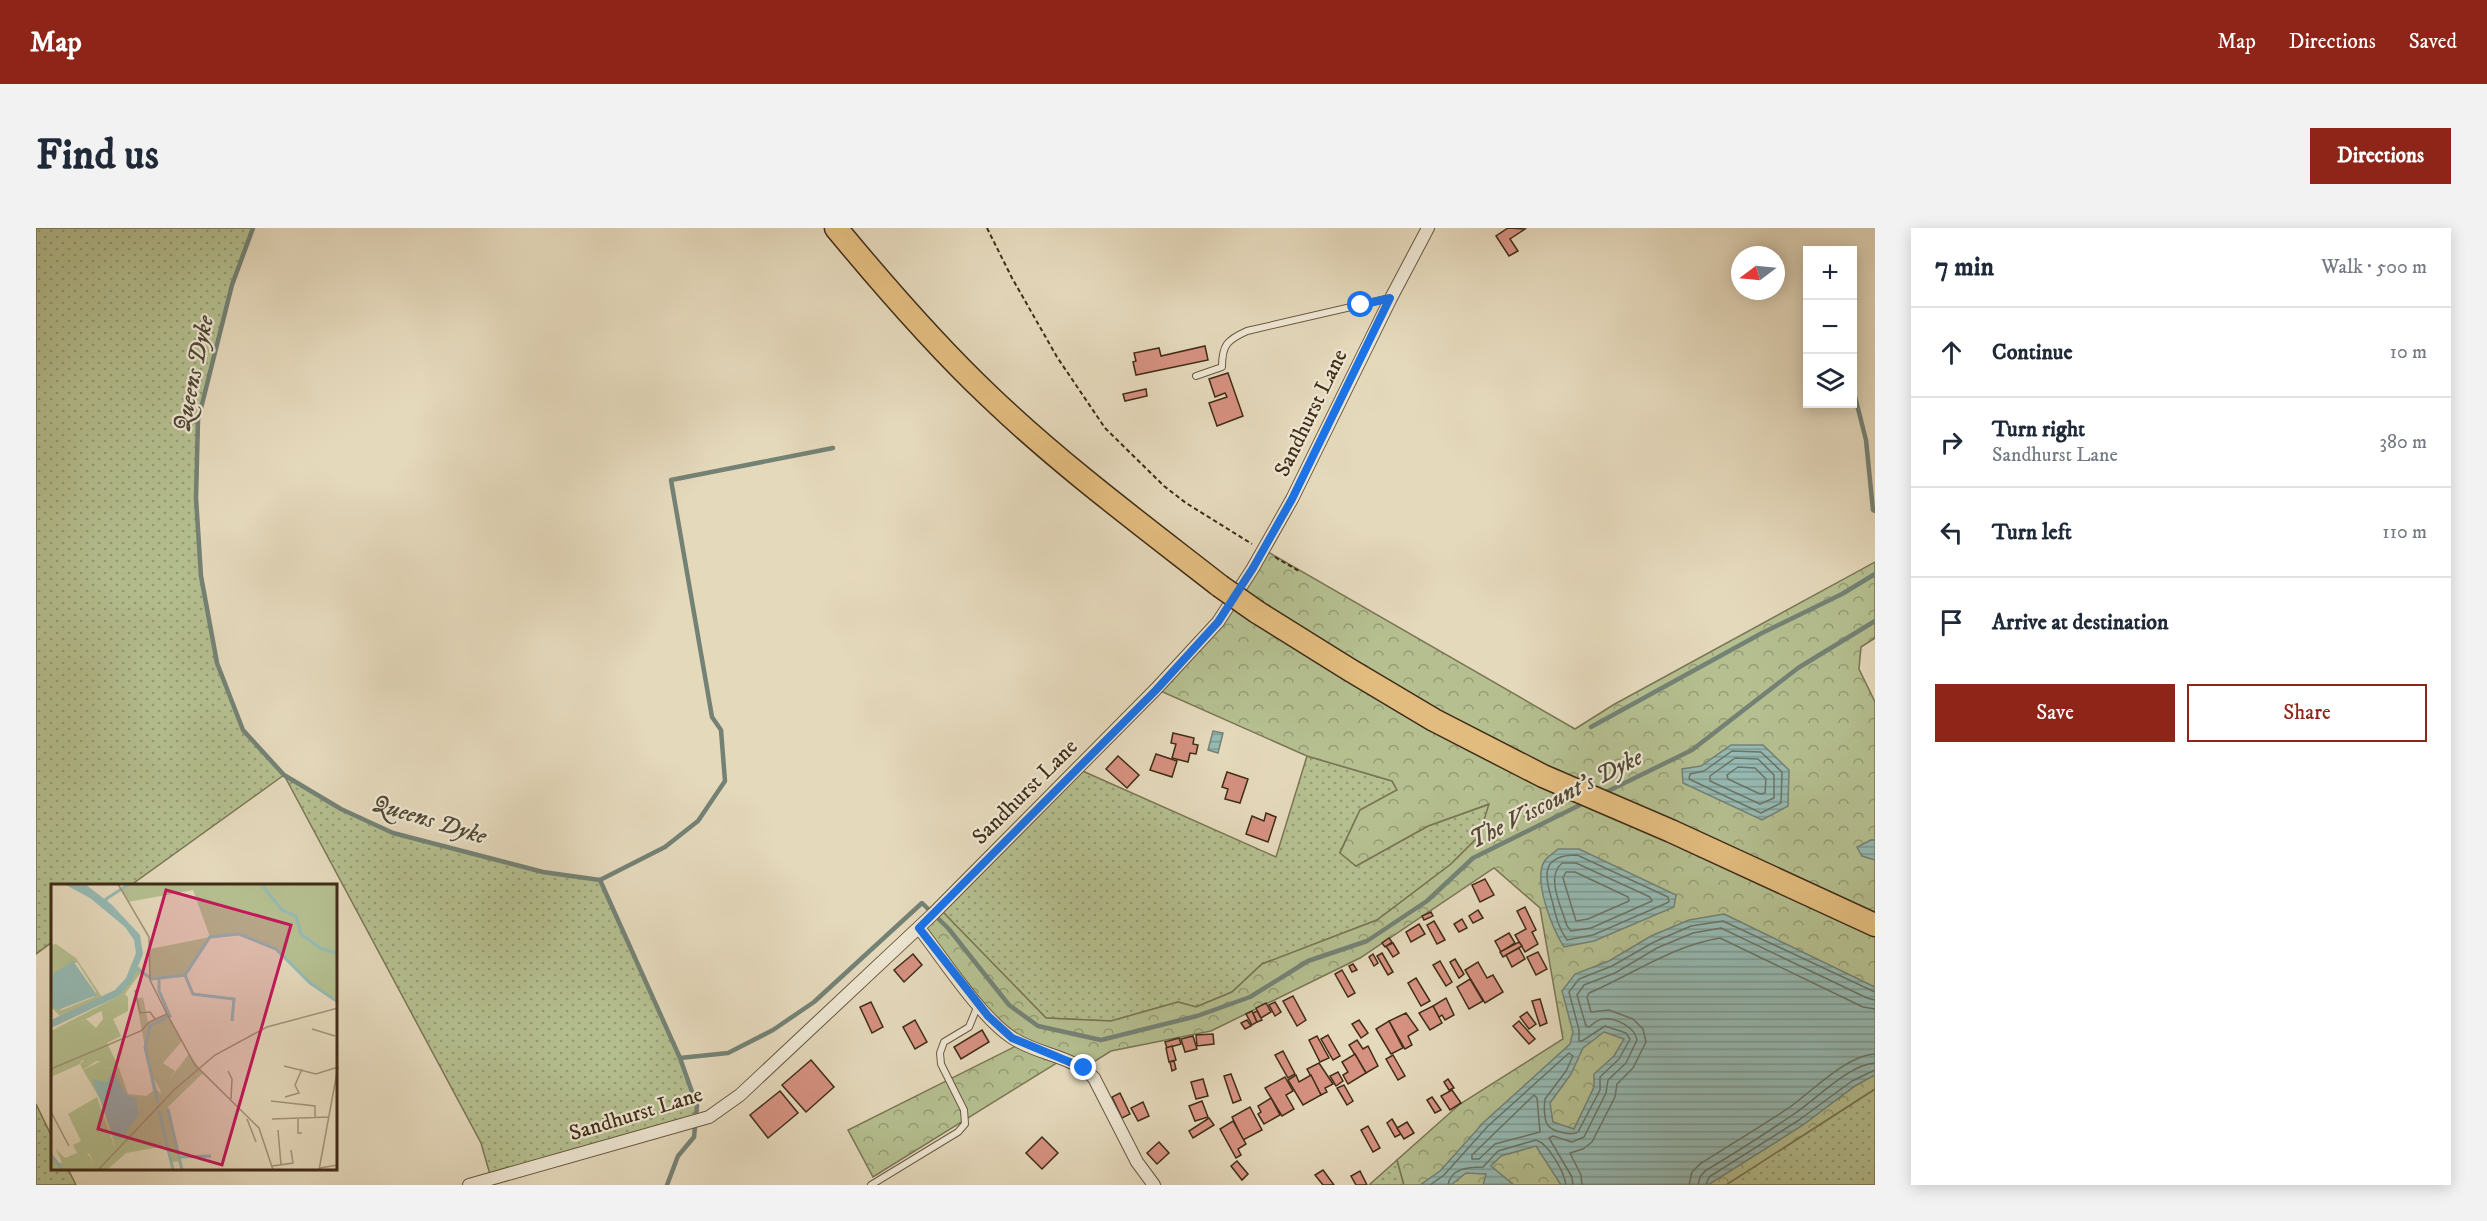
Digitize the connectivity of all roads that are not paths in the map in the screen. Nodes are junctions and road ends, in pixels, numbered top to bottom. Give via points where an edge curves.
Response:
1 (836, 228) edge
2 (1428, 228) edge
3 (1390, 298) junction
4 (1196, 376) dead end
5 (1875, 925) edge
6 (919, 928) junction
7 (979, 1005) junction
8 (468, 1185) edge
9 (872, 1185) edge
10 (1154, 1185) edge

1 - 5 highway, bridge via 989,396 1110,502 1257,612 1434,720 1543,776
2 - 3 street, Sandhurst Lane
3 - 4 lane via 1247,331 1230,339 1222,353 1222,367
3 - 6 street, Sandhurst Lane via 1292,499 1218,622 1156,690
6 - 7 street
6 - 8 street, Sandhurst Lane via 740,1095 709,1117
7 - 9 lane via 969,1027 944,1042 940,1053 941,1064 964,1110 965,1124
7 - 10 street via 1012,1038 1084,1068 1094,1078 1137,1162

